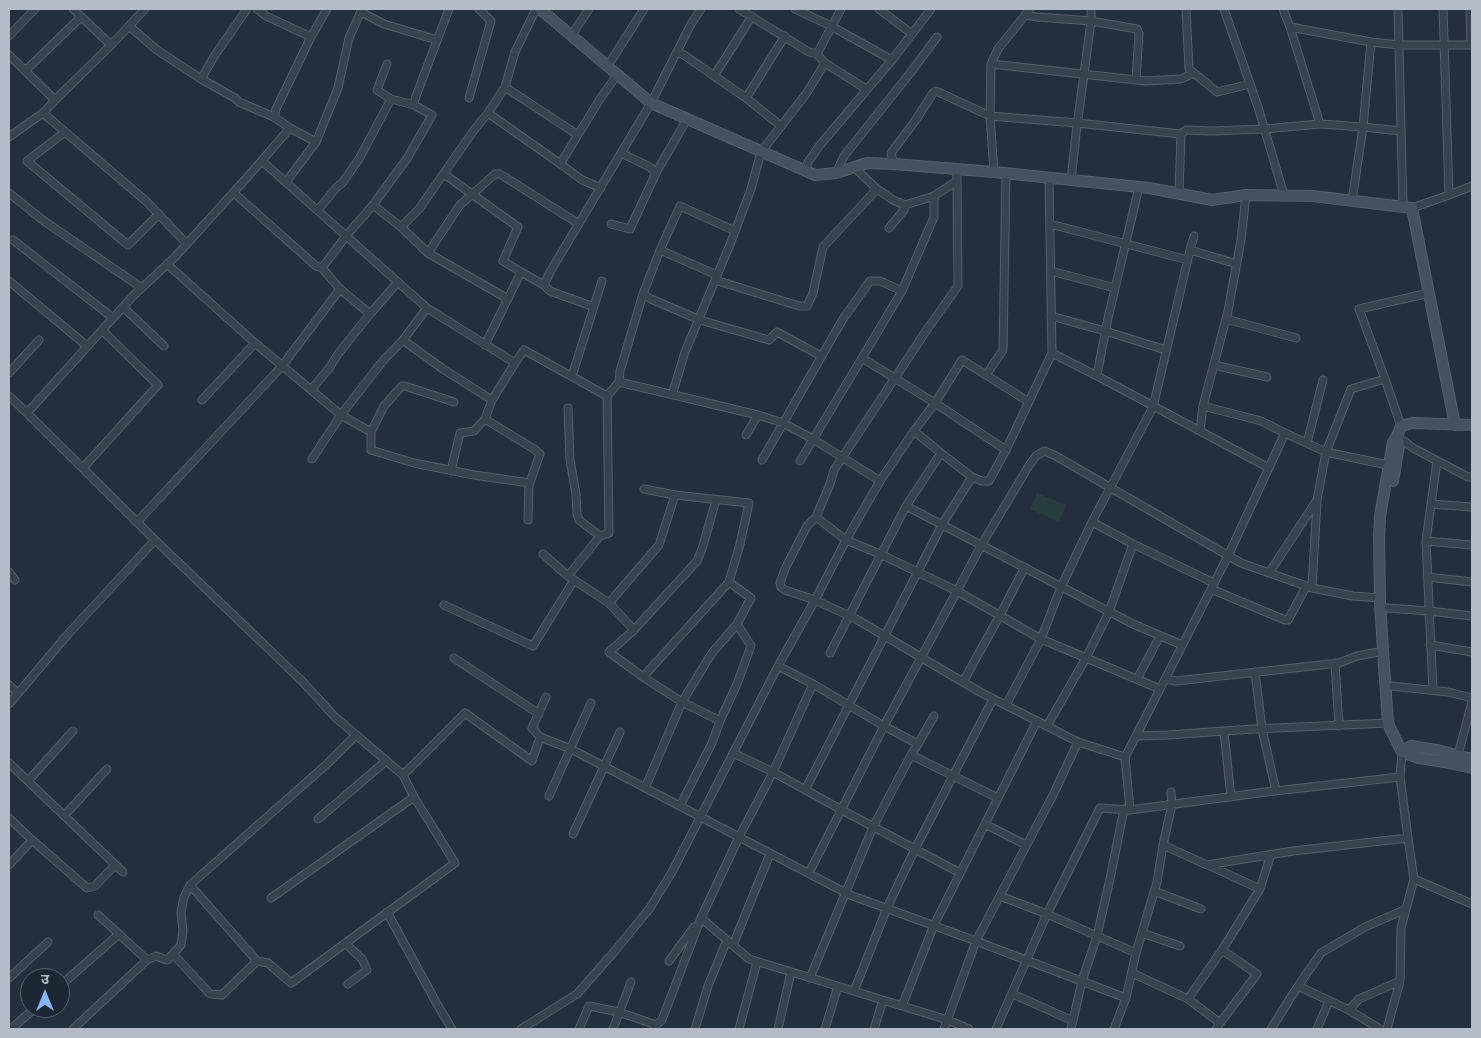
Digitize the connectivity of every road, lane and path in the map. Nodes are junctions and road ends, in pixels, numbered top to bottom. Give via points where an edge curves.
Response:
1 (35, 9) edge
2 (73, 9) edge
3 (145, 9) edge
4 (247, 9) edge
5 (257, 9) edge
6 (327, 9) edge
7 (449, 9) edge
8 (479, 9) edge
9 (536, 9) edge
10 (540, 9) edge
11 (589, 9) edge
12 (644, 9) edge
13 (701, 9) edge
14 (739, 9) edge
15 (795, 9) edge
16 (841, 9) edge
17 (879, 9) edge
18 (931, 9) edge
19 (1091, 9) edge
20 (1186, 9) edge
21 (1224, 9) edge
22 (1284, 9) edge
23 (1398, 9) edge
24 (1444, 9) edge
25 (1472, 9) edge
26 (362, 10) edge
27 (1027, 12) edge
28 (752, 16) junction
29 (81, 17) junction
30 (1091, 21) junction
31 (129, 26) junction
32 (832, 26) junction
33 (1290, 27) junction
34 (912, 34) junction
35 (9, 36) edge
36 (571, 36) junction
37 (785, 36) junction
38 (310, 37) junction
39 (937, 38) dead end
40 (438, 40) junction
41 (1372, 42) junction
42 (1399, 44) junction
43 (111, 45) junction
44 (1444, 45) junction
45 (1472, 45) edge
46 (677, 52) junction
47 (816, 54) junction
48 (9, 55) edge
49 (892, 60) junction
50 (825, 63) junction
51 (387, 64) dead end
52 (991, 64) junction
53 (607, 67) junction
54 (26, 71) junction
55 (1085, 73) junction
56 (1194, 73) junction
57 (617, 75) junction
58 (714, 76) junction
59 (201, 79) junction
60 (1136, 79) junction
61 (1250, 84) junction
62 (505, 87) junction
63 (866, 89) junction
64 (469, 98) dead end
65 (746, 98) junction
66 (391, 99) junction
67 (54, 100) junction
68 (650, 103) junction
69 (414, 104) junction
70 (43, 113) junction
71 (488, 113) junction
72 (990, 116) junction
73 (274, 117) junction
74 (687, 119) junction
75 (1077, 123) junction
76 (1320, 124) junction
77 (782, 126) junction
78 (1363, 127) junction
79 (290, 128) junction
80 (1264, 129) junction
81 (65, 132) junction
82 (1401, 132) junction
83 (1181, 134) junction
84 (578, 135) junction
85 (9, 136) edge
86 (316, 142) junction
87 (761, 152) junction
88 (621, 153) junction
89 (262, 161) junction
90 (894, 164) junction
91 (562, 165) junction
92 (854, 167) junction
93 (957, 169) junction
94 (805, 171) junction
95 (994, 172) junction
96 (656, 173) junction
97 (836, 173) junction
98 (1006, 173) junction
99 (444, 174) junction
100 (1049, 178) junction
101 (1071, 180) junction
102 (286, 182) junction
103 (957, 182) junction
104 (1472, 186) edge
105 (1139, 187) junction
106 (601, 188) junction
107 (877, 189) junction
108 (9, 193) edge
109 (234, 193) junction
110 (1180, 193) junction
111 (472, 195) junction
112 (1246, 195) junction
113 (1284, 195) junction
114 (934, 196) junction
115 (1449, 196) junction
116 (1352, 201) junction
117 (373, 205) junction
118 (905, 205) junction
119 (1408, 208) junction
120 (318, 210) junction
121 (158, 214) junction
122 (580, 224) junction
123 (611, 224) dead end
124 (1050, 224) junction
125 (400, 227) junction
126 (889, 228) dead end
127 (735, 231) junction
128 (346, 236) junction
129 (1194, 236) dead end
130 (13, 240) dead end
131 (1126, 242) junction
132 (187, 244) junction
133 (660, 250) junction
134 (1190, 250) junction
135 (428, 253) junction
136 (1188, 260) junction
137 (167, 264) junction
138 (1237, 264) junction
139 (322, 268) junction
140 (1051, 271) junction
141 (521, 272) junction
142 (716, 277) junction
143 (9, 280) edge
144 (602, 281) dead end
145 (398, 282) junction
146 (544, 285) junction
147 (142, 288) junction
148 (1115, 288) junction
149 (340, 289) junction
150 (902, 291) junction
151 (1429, 293) junction
152 (643, 294) junction
153 (508, 299) junction
154 (123, 307) junction
155 (594, 307) junction
156 (427, 308) junction
157 (370, 314) junction
158 (1051, 316) junction
159 (113, 318) junction
160 (699, 319) junction
161 (1226, 319) junction
162 (102, 330) junction
163 (1105, 331) junction
164 (1296, 338) dead end
165 (39, 340) dead end
166 (403, 340) junction
167 (255, 343) junction
168 (88, 346) junction
169 (164, 346) dead end
170 (485, 346) junction
171 (1166, 350) junction
172 (1052, 353) junction
173 (821, 356) junction
174 (862, 358) junction
175 (515, 363) junction
176 (1214, 365) junction
177 (282, 366) junction
178 (9, 372) edge
179 (986, 375) junction
180 (1096, 375) junction
181 (572, 376) junction
182 (1267, 377) dead end
183 (895, 378) junction
184 (1385, 379) junction
185 (1323, 380) dead end
186 (619, 382) junction
187 (311, 390) junction
188 (672, 394) junction
189 (9, 396) edge
190 (607, 396) junction
191 (202, 400) dead end
192 (492, 400) junction
193 (454, 402) dead end
194 (1029, 402) junction
195 (936, 403) junction
196 (1153, 406) junction
197 (1203, 406) junction
198 (568, 408) dead end
199 (27, 412) junction
200 (341, 415) junction
201 (758, 415) junction
202 (485, 419) junction
203 (783, 423) junction
204 (1455, 425) junction
205 (1472, 425) edge
206 (914, 431) junction
207 (1200, 431) junction
208 (1399, 431) junction
209 (371, 432) junction
210 (1285, 433) junction
211 (746, 435) dead end
212 (813, 440) junction
213 (1307, 443) junction
214 (1006, 450) junction
215 (1326, 452) junction
216 (941, 454) junction
217 (842, 458) junction
218 (312, 459) dead end
219 (762, 460) dead end
220 (800, 461) dead end
221 (1437, 461) junction
222 (1388, 465) junction
223 (82, 468) junction
224 (1269, 468) junction
225 (451, 471) junction
226 (1472, 472) edge
227 (1472, 476) edge
228 (972, 477) junction
229 (880, 481) junction
230 (530, 483) junction
231 (1110, 487) junction
232 (644, 489) dead end
233 (675, 495) junction
234 (716, 500) junction
235 (1317, 500) junction
236 (1431, 504) junction
237 (906, 506) junction
238 (1472, 507) edge
239 (816, 517) junction
240 (528, 520) dead end
241 (138, 521) junction
242 (1092, 522) junction
243 (943, 523) junction
244 (600, 536) junction
245 (155, 540) junction
246 (846, 540) junction
247 (1426, 541) junction
248 (982, 544) junction
249 (1134, 544) junction
250 (1472, 545) edge
251 (543, 554) dead end
252 (880, 554) junction
253 (1228, 556) junction
254 (1025, 567) junction
255 (9, 572) edge
256 (918, 572) junction
257 (1269, 573) junction
258 (1427, 577) junction
259 (571, 578) junction
260 (15, 580) dead end
261 (729, 582) junction
262 (1472, 582) edge
263 (1212, 586) junction
264 (1061, 587) junction
265 (1310, 587) junction
266 (957, 591) junction
267 (1380, 598) junction
268 (815, 600) junction
269 (609, 603) junction
270 (444, 605) dead end
271 (1386, 608) junction
272 (1429, 611) junction
273 (1109, 612) junction
274 (1000, 615) junction
275 (849, 616) junction
276 (1472, 616) edge
277 (737, 624) junction
278 (634, 630) junction
279 (1160, 636) junction
280 (885, 637) junction
281 (1041, 639) junction
282 (1430, 645) junction
283 (1182, 646) junction
284 (1472, 650) edge
285 (1383, 651) junction
286 (830, 653) dead end
287 (454, 658) dead end
288 (921, 658) junction
289 (1086, 658) junction
290 (1335, 663) junction
291 (778, 666) junction
292 (1255, 672) junction
293 (643, 677) junction
294 (1137, 679) junction
295 (1165, 680) junction
296 (963, 682) junction
297 (813, 684) junction
298 (9, 686) edge
299 (1391, 686) junction
300 (1160, 689) junction
301 (1433, 690) junction
302 (18, 694) junction
303 (546, 697) dead end
304 (993, 699) junction
305 (1472, 700) edge
306 (682, 702) junction
307 (591, 703) dead end
308 (9, 704) edge
309 (848, 705) junction
310 (1006, 705) junction
311 (539, 714) junction
312 (934, 716) dead end
313 (1037, 721) junction
314 (720, 722) junction
315 (884, 726) junction
316 (1047, 726) junction
317 (1339, 726) junction
318 (1390, 726) junction
319 (1262, 729) junction
320 (73, 731) dead end
321 (620, 732) dead end
322 (1224, 732) junction
323 (356, 735) junction
324 (1136, 736) junction
325 (540, 737) junction
326 (1078, 742) junction
327 (918, 744) junction
328 (571, 749) junction
329 (1402, 752) junction
330 (733, 753) junction
331 (911, 755) junction
332 (1458, 755) junction
333 (1124, 757) junction
334 (1472, 759) edge
335 (386, 761) junction
336 (9, 763) edge
337 (604, 766) junction
338 (1472, 768) edge
339 (107, 769) dead end
340 (773, 772) junction
341 (403, 775) junction
342 (954, 776) junction
343 (1400, 777) junction
344 (28, 781) junction
345 (645, 788) junction
346 (806, 790) junction
347 (1276, 791) junction
348 (1171, 792) dead end
349 (549, 796) dead end
350 (414, 797) junction
351 (1232, 797) junction
352 (998, 798) junction
353 (1172, 804) junction
354 (680, 806) junction
355 (840, 809) junction
356 (1127, 810) junction
357 (64, 816) junction
358 (700, 817) junction
359 (9, 818) edge
360 (318, 818) dead end
361 (985, 824) junction
362 (872, 827) junction
363 (573, 834) dead end
364 (738, 838) junction
365 (1408, 838) junction
366 (32, 840) junction
367 (1026, 845) junction
368 (1163, 845) junction
369 (915, 849) junction
370 (770, 854) junction
371 (1271, 854) junction
372 (9, 865) edge
373 (115, 865) junction
374 (1207, 865) junction
375 (123, 872) dead end
376 (960, 873) junction
377 (809, 874) junction
378 (1414, 879) junction
379 (190, 886) junction
380 (1260, 889) junction
381 (1154, 891) junction
382 (846, 892) junction
383 (1000, 896) junction
384 (271, 898) dead end
385 (1472, 904) edge
386 (887, 908) junction
387 (1201, 909) dead end
388 (1406, 909) junction
389 (387, 912) junction
390 (1047, 914) junction
391 (98, 915) dead end
392 (700, 918) junction
393 (934, 925) junction
394 (1142, 933) junction
395 (119, 934) junction
396 (1097, 936) junction
397 (976, 941) junction
398 (48, 942) dead end
399 (730, 942) junction
400 (345, 943) junction
401 (1180, 946) dead end
402 (1222, 950) junction
403 (1136, 953) junction
404 (173, 954) junction
405 (147, 960) junction
406 (1026, 960) junction
407 (258, 961) junction
408 (669, 961) dead end
409 (757, 962) junction
410 (791, 972) junction
411 (1132, 973) junction
412 (70, 977) edge
413 (9, 978) edge
414 (810, 978) junction
415 (1082, 981) junction
416 (1400, 981) junction
417 (631, 982) dead end
418 (348, 984) dead end
419 (838, 986) junction
420 (1298, 986) junction
421 (854, 991) junction
422 (1013, 994) junction
423 (1126, 998) junction
424 (1188, 999) junction
425 (883, 1000) junction
426 (1329, 1001) junction
427 (902, 1006) junction
428 (1349, 1010) junction
429 (619, 1012) junction
430 (24, 1018) edge
431 (948, 1020) junction
432 (1073, 1021) junction
433 (1218, 1026) edge
434 (655, 1027) edge
435 (11, 1029) edge
436 (73, 1029) edge
437 (452, 1029) edge
438 (521, 1029) edge
439 (579, 1029) edge
440 (613, 1029) edge
441 (694, 1029) edge
442 (740, 1029) edge
443 (778, 1029) edge
444 (825, 1029) edge
445 (874, 1029) edge
446 (944, 1029) edge
447 (969, 1029) edge
448 (996, 1029) edge
449 (1071, 1029) edge
450 (1115, 1029) edge
451 (1271, 1029) edge
452 (1317, 1029) edge
453 (1380, 1029) edge
454 (1387, 1029) edge

1 - 35 street
2 - 29 street
3 - 31 street
4 - 59 street
5 - 38 street
6 - 38 street
7 - 40 street
8 - 64 street via 491,21
9 - 62 street via 515,52
10 - 36 street
11 - 36 street
12 - 53 street
13 - 46 street
14 - 28 street
15 - 32 street
16 - 32 street
17 - 34 street
18 - 34 street
19 - 30 street
20 - 56 street via 1189,69
21 - 61 street
22 - 33 street
23 - 42 street
24 - 44 street
25 - 45 street
26 - 40 street via 384,24
26 - 86 street via 349,38 338,88
27 - 30 street via 1037,17
27 - 52 street via 998,49
28 - 37 street
28 - 58 street
29 - 43 street
29 - 54 street
30 - 55 street
30 - 60 street via 1137,30
31 - 43 street
31 - 59 street via 157,50
32 - 47 street
32 - 49 street
33 - 41 street
33 - 76 street
34 - 49 street
36 - 53 street
37 - 47 street
37 - 65 street
38 - 73 street
39 - 97 street via 844,156
40 - 69 street
41 - 42 street
41 - 78 street
42 - 44 street
42 - 82 street
43 - 67 street
44 - 45 street
44 - 115 street
46 - 58 street
46 - 68 street
47 - 50 street
48 - 54 street
49 - 63 street
50 - 63 street
50 - 77 street
51 - 66 street via 377,90
52 - 55 street
52 - 72 street
53 - 57 street
54 - 67 street
55 - 60 street
55 - 75 street
56 - 60 street via 1181,79
56 - 61 street via 1217,92
57 - 68 street
57 - 84 street
58 - 65 street
59 - 73 street via 239,102
61 - 80 street
62 - 71 street
62 - 84 street
63 - 94 street via 820,145
65 - 77 street
66 - 69 street
66 - 120 street via 359,160
67 - 70 street
68 - 74 street
68 - 88 street
69 - 117 street via 432,115 408,157
70 - 81 street
70 - 85 street
71 - 91 street
71 - 99 street
72 - 75 street
72 - 90 street via 933,92 891,153
72 - 95 street
73 - 79 street
74 - 87 street
74 - 96 street
75 - 83 street
75 - 101 street
76 - 78 street
76 - 80 street
77 - 87 street
78 - 82 street
78 - 116 street
79 - 86 street
79 - 89 street
80 - 83 street via 1186,130
80 - 113 street
81 - 121 street
81 - 121 street via 27,160 128,245
82 - 119 street
83 - 110 street
84 - 91 street
86 - 102 street
87 - 94 street
87 - 127 street
88 - 96 street
88 - 106 street
89 - 102 street
89 - 109 street
90 - 92 street via 866,163
90 - 93 street
91 - 106 street via 582,180
92 - 97 street
92 - 107 street
93 - 95 street
93 - 103 street
94 - 97 street via 816,176
95 - 98 street
96 - 123 street via 630,229
98 - 100 street
98 - 179 street via 1003,350
99 - 111 street
99 - 125 street via 419,209
100 - 101 street
100 - 124 street
101 - 105 street
102 - 120 street
103 - 114 street
103 - 183 street via 958,286
104 - 115 street
105 - 110 street
105 - 131 street
106 - 122 street
107 - 118 street
107 - 142 street via 823,247 807,306 798,306
108 - 147 street
109 - 132 street
109 - 139 street
110 - 112 street via 1212,200
111 - 122 street via 495,174 500,174
111 - 135 street via 460,205
111 - 141 street via 518,227 502,262
112 - 113 street
112 - 138 street
113 - 116 street
114 - 118 street
114 - 150 street via 934,217
115 - 119 street
116 - 119 street
117 - 125 street
117 - 128 street
118 - 126 street
119 - 151 street
120 - 128 street
121 - 132 street
122 - 146 street
124 - 131 street
124 - 140 street
125 - 135 street
127 - 133 street via 680,206
127 - 142 street
128 - 139 street
128 - 145 street
129 - 134 street
130 - 159 street
131 - 136 street
131 - 148 street
132 - 137 street
133 - 142 street
133 - 152 street
134 - 136 street
134 - 138 street
135 - 153 street
136 - 171 street
137 - 147 street
137 - 167 street
138 - 161 street
139 - 149 street
140 - 148 street
140 - 158 street
141 - 146 street
141 - 153 street
142 - 160 street
143 - 168 street
144 - 155 street
145 - 156 street
145 - 157 street
146 - 155 street via 550,291
147 - 154 street
148 - 163 street
149 - 157 street
149 - 177 street
150 - 173 street via 880,281 870,281
150 - 174 street
151 - 184 street via 1359,309
151 - 204 street
152 - 160 street
152 - 186 street
153 - 170 street
154 - 159 street
154 - 169 street
155 - 181 street
156 - 166 street
156 - 170 street
157 - 187 street
158 - 163 street
158 - 172 street
159 - 162 street
160 - 173 street via 769,340 777,332
160 - 188 street
161 - 164 street
161 - 176 street
162 - 168 street
162 - 223 street via 158,385
163 - 171 street
163 - 180 street
165 - 178 street
166 - 192 street
166 - 200 street
167 - 177 street
167 - 191 street
168 - 199 street
170 - 175 street
171 - 196 street
172 - 180 street
172 - 194 street
173 - 203 street
174 - 183 street
174 - 212 street
175 - 181 street via 524,350
175 - 192 street
176 - 182 street
176 - 197 street
177 - 187 street
177 - 241 street
179 - 194 street
179 - 195 street via 962,360
180 - 196 street
181 - 190 street
183 - 195 street
183 - 217 street
184 - 208 street
184 - 215 street via 1351,389
185 - 213 street
186 - 188 street
186 - 190 street
187 - 200 street
188 - 201 street
189 - 199 street
190 - 244 street via 609,533
192 - 202 street
193 - 209 street via 402,386 384,406
194 - 214 street
195 - 206 street
195 - 214 street
196 - 207 street
196 - 231 street
197 - 207 street
197 - 210 street via 1261,420
198 - 244 street via 577,514 579,520
199 - 223 street
200 - 209 street
200 - 218 street
201 - 203 street
201 - 211 street
202 - 225 street via 474,431 460,433
202 - 230 street via 540,454
203 - 212 street
203 - 219 street
204 - 205 street
204 - 208 street via 1412,423
206 - 216 street
206 - 229 street
207 - 224 street
208 - 221 street via 1413,448
208 - 222 street via 1392,442
208 - 271 street via 1384,540
209 - 225 street via 371,450
210 - 213 street
210 - 224 street
212 - 217 street
212 - 220 street
213 - 215 street
214 - 228 street via 989,481
215 - 222 street
215 - 235 street
216 - 228 street
216 - 237 street
217 - 229 street
217 - 239 street
221 - 227 street
221 - 236 street
222 - 267 street via 1380,516
223 - 241 street
224 - 253 street
225 - 230 street
226 - 227 street
228 - 243 street
229 - 246 street
230 - 240 street
231 - 242 street
231 - 248 street via 1044,451 1030,464
231 - 253 street
232 - 233 street
233 - 234 street
233 - 269 street via 658,545
234 - 261 street via 749,504
234 - 278 street via 696,561
235 - 257 street
235 - 265 street
236 - 238 street
236 - 247 street
237 - 243 street
237 - 252 street
239 - 246 street
239 - 268 street via 806,526 780,583 785,590
241 - 245 street
242 - 249 street
242 - 264 street
243 - 248 street
243 - 256 street
244 - 259 street
245 - 302 street
245 - 323 street
246 - 252 street
246 - 268 street
247 - 250 street
247 - 258 street
248 - 254 street
248 - 266 street
249 - 263 street
249 - 273 street
251 - 259 street
252 - 256 street
252 - 275 street
253 - 257 street
253 - 263 street
254 - 264 street
254 - 274 street
255 - 260 street
256 - 266 street
256 - 280 street
257 - 265 street
258 - 262 street
258 - 272 street
259 - 269 street
259 - 270 street via 533,646
261 - 277 street via 751,598
261 - 293 street
263 - 265 street via 1285,620
263 - 283 street
264 - 273 street
264 - 281 street
265 - 267 street
266 - 274 street
266 - 288 street
267 - 285 street
268 - 275 street
268 - 291 street
269 - 278 street
271 - 272 street
271 - 299 street
272 - 276 street
272 - 282 street
273 - 279 street
273 - 289 street
274 - 281 street
274 - 296 street
275 - 280 street
275 - 286 street
277 - 306 street via 712,652
277 - 314 street via 751,646
278 - 293 street via 609,652
279 - 283 street
279 - 294 street
280 - 288 street
280 - 309 street
281 - 289 street
281 - 310 street
282 - 284 street
282 - 301 street
283 - 295 street
285 - 290 street
285 - 318 street
287 - 311 street
288 - 296 street
288 - 315 street
289 - 294 street
289 - 316 street
290 - 292 street
290 - 317 street
291 - 297 street
291 - 330 street
292 - 295 street
292 - 319 street
293 - 306 street
294 - 300 street
295 - 300 street
296 - 304 street
297 - 309 street
297 - 340 street
298 - 302 street
299 - 301 street
299 - 318 street
300 - 324 street
301 - 305 street
302 - 308 street
303 - 311 street
304 - 310 street
304 - 342 street
305 - 332 street
306 - 314 street
306 - 345 street
307 - 328 street
309 - 315 street
309 - 346 street
310 - 313 street
311 - 325 street via 532,728
312 - 327 street
313 - 316 street
313 - 352 street
314 - 354 street
315 - 327 street
315 - 355 street
316 - 326 street
317 - 318 street
317 - 319 street
318 - 329 street
319 - 322 street
319 - 347 street
320 - 344 street
321 - 337 street
322 - 324 street
322 - 351 street
323 - 335 street
323 - 379 street via 328,764
324 - 333 street
325 - 328 street
325 - 341 street via 532,761 465,713
326 - 333 street
326 - 367 street
327 - 331 street
328 - 337 street
328 - 349 street
329 - 332 street via 1411,746
329 - 338 street
329 - 343 street
330 - 340 street
330 - 358 street
331 - 342 street
331 - 362 street
332 - 334 street
333 - 356 street
335 - 341 street
335 - 360 street
336 - 344 street
337 - 345 street
337 - 363 street
339 - 357 street
340 - 346 street
340 - 364 street
341 - 350 street
342 - 352 street
342 - 369 street
343 - 347 street
343 - 365 street
344 - 357 street
345 - 354 street
346 - 355 street
347 - 351 street
348 - 353 street
350 - 384 street
350 - 389 street via 454,863
351 - 353 street
352 - 361 street
353 - 356 street
353 - 368 street
354 - 358 street
355 - 362 street
355 - 377 street
356 - 390 street via 1100,808
356 - 396 street
357 - 373 street
358 - 364 street
358 - 438 street via 650,908 614,952 577,994
359 - 366 street
361 - 367 street
361 - 376 street
362 - 369 street
362 - 382 street
364 - 370 street
364 - 392 street
365 - 371 street
365 - 378 street
366 - 372 street
366 - 373 street via 87,888 95,886
367 - 383 street
368 - 374 street
368 - 381 street
369 - 376 street
369 - 386 street
370 - 377 street
370 - 399 street
371 - 374 street
371 - 380 street
373 - 375 street
374 - 380 street
376 - 393 street
377 - 382 street
378 - 385 street
378 - 388 street
379 - 404 street via 181,912 181,945
379 - 407 street
380 - 402 street
381 - 387 street
381 - 394 street
382 - 386 street
382 - 414 street
383 - 390 street
383 - 397 street
386 - 393 street
386 - 421 street
388 - 416 street via 1401,928
388 - 420 street via 1365,927 1322,952
389 - 400 street
389 - 437 street
390 - 396 street
390 - 406 street
391 - 395 street
392 - 399 street
392 - 408 street
392 - 434 street via 662,1020
393 - 397 street
393 - 427 street
394 - 401 street
394 - 403 street
395 - 405 street
395 - 412 street
396 - 403 street
396 - 415 street
397 - 406 street
397 - 431 street
398 - 413 street
399 - 409 street
399 - 441 street via 708,986
400 - 407 street via 291,983 268,963
400 - 418 street via 362,959 367,970
402 - 424 street
402 - 433 street via 1257,974
403 - 411 street
404 - 405 street via 167,960 156,956
404 - 407 street via 210,994 222,996
405 - 436 street
406 - 415 street
406 - 422 street
409 - 410 street
409 - 442 street
410 - 414 street
410 - 443 street
411 - 423 street
411 - 424 street
414 - 419 street
415 - 423 street
415 - 432 street
416 - 428 street via 1359,999
416 - 454 street
417 - 429 street
419 - 421 street
419 - 444 street
420 - 426 street
420 - 451 street
421 - 425 street
422 - 432 street
422 - 448 street
423 - 450 street
424 - 433 street
425 - 427 street
425 - 445 street
426 - 428 street
426 - 452 street
427 - 431 street
428 - 453 street
429 - 434 street
429 - 439 street via 590,1006
429 - 440 street
430 - 435 street
431 - 446 street
431 - 447 street
432 - 449 street

